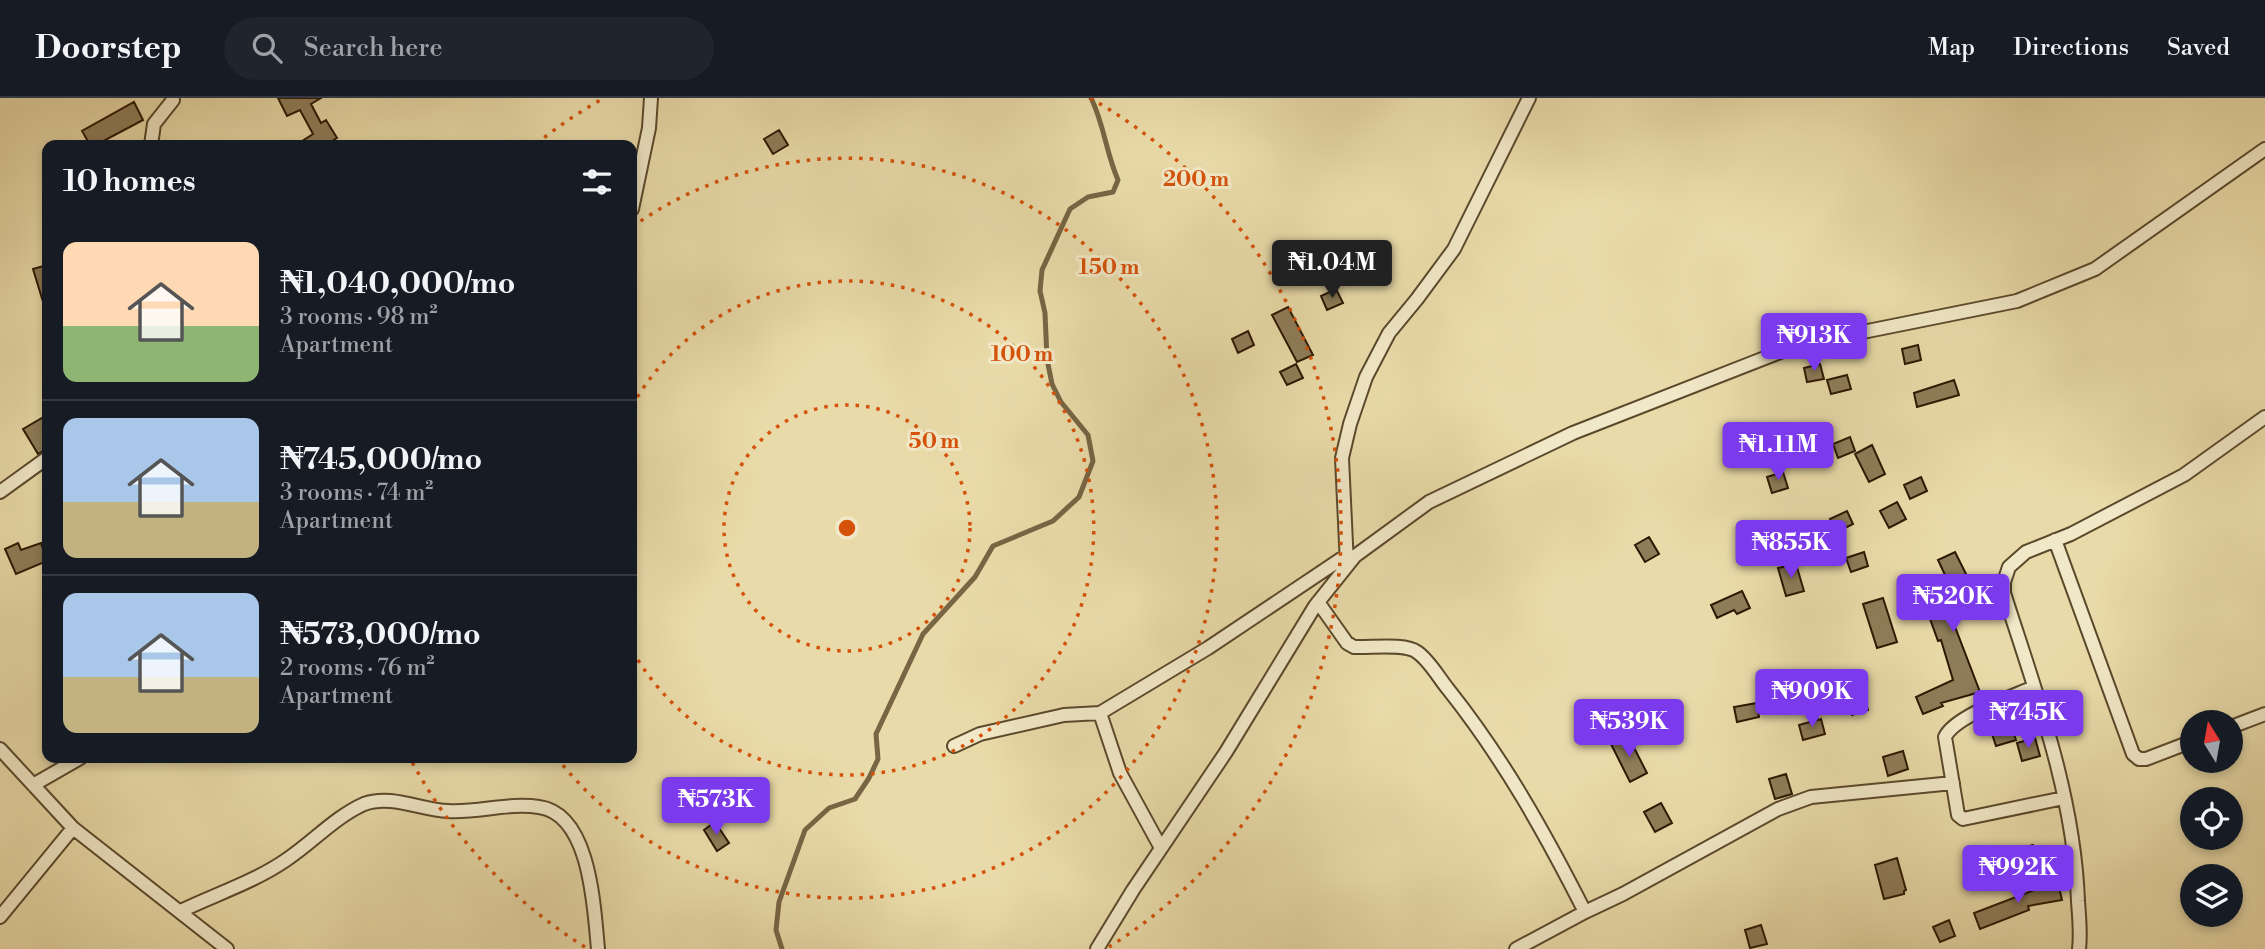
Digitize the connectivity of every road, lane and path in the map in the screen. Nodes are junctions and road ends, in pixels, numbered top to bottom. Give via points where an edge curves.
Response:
1 (651, 98) edge
2 (1529, 98) edge
3 (171, 99) edge
4 (151, 140) edge
5 (2265, 149) edge
6 (637, 185) edge
7 (2265, 417) edge
8 (42, 462) edge
9 (0, 492) edge
10 (2055, 540) junction
11 (1347, 560) junction
12 (1318, 602) junction
13 (2034, 687) junction
14 (1100, 713) junction
15 (2265, 714) edge
16 (2244, 722) edge
17 (954, 746) dead end
18 (2180, 746) edge
19 (0, 749) edge
20 (71, 763) edge
21 (1952, 783) junction
22 (33, 785) junction
23 (2064, 798) junction
24 (73, 828) junction
25 (1161, 848) junction
26 (181, 911) junction
27 (1585, 912) junction
28 (0, 917) edge
29 (227, 949) edge
30 (598, 949) edge
31 (1097, 949) edge
32 (1516, 949) edge
33 (2080, 949) edge

1 - 6 street
2 - 11 street via 1454,249 1389,333 1366,377 1342,458
3 - 4 street via 153,124
5 - 11 street via 2095,269 2017,301 1798,345 1573,433 1429,502
7 - 10 street via 2184,475
8 - 9 street
10 - 13 street via 2026,552 2009,567 2004,582
10 - 18 street via 2133,754 2146,759
11 - 12 street
11 - 14 street
12 - 25 street
12 - 27 street via 1354,647 1406,648 1429,665 1522,793
13 - 21 street via 1948,730 1945,737
13 - 23 street
14 - 17 street via 980,734
14 - 25 street via 1120,773
15 - 16 street
19 - 22 street
20 - 22 street
21 - 23 street via 1958,816 1963,820
21 - 27 street via 1811,797 1769,813
22 - 24 street
23 - 33 street via 2077,871
24 - 26 street
24 - 28 street
25 - 31 street
26 - 29 street
26 - 30 street via 256,878 364,804 384,799 449,811 539,807 559,814 572,829 592,883
27 - 32 street

